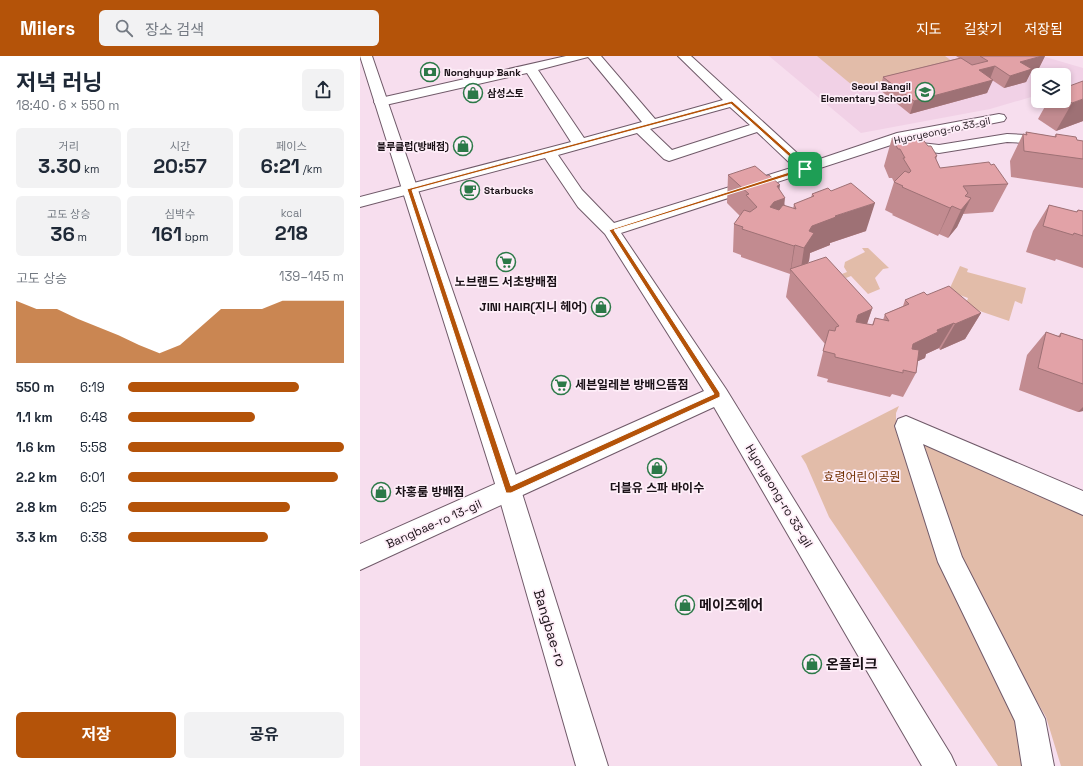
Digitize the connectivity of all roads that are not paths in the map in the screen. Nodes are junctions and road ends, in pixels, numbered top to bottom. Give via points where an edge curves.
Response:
1 (366, 56) edge
2 (583, 56) edge
3 (594, 56) edge
4 (684, 56) edge
5 (567, 58) edge
6 (530, 68) junction
7 (381, 102) junction
8 (732, 102) junction
9 (999, 118) dead end
10 (646, 126) junction
11 (759, 127) junction
12 (580, 144) junction
13 (549, 153) junction
14 (1083, 154) edge
15 (836, 158) junction
16 (805, 169) junction
17 (409, 189) junction
18 (360, 202) edge
19 (611, 230) junction
20 (718, 395) junction
21 (508, 490) junction
22 (1083, 503) edge
23 (360, 557) edge
24 (592, 766) edge
25 (940, 766) edge
26 (1038, 766) edge

1 - 7 street, Bangbae-ro
2 - 5 street
3 - 10 street
4 - 8 street
5 - 6 street
6 - 7 street
6 - 12 street
7 - 17 street, Bangbae-ro
8 - 10 street
8 - 11 street
9 - 15 street, Hyoryeong-ro 33-gil via 902,136
10 - 11 street via 669,156
10 - 12 street
11 - 16 street
12 - 13 street
13 - 17 street
13 - 19 street, Hyoryeong-ro 33-gil via 591,213
14 - 15 street via 1045,140 1007,138 939,149 888,143
15 - 16 street, Hyoryeong-ro 33-gil
16 - 19 street, Hyoryeong-ro 33-gil
17 - 18 street
17 - 21 street, Bangbae-ro
19 - 20 street, Hyoryeong-ro 33-gil
20 - 21 street
20 - 25 street, Hyoryeong-ro 33-gil
21 - 23 street, Bangbae-ro 13-gil
21 - 24 street, Bangbae-ro
22 - 26 street via 906,426 951,562 1030,719

